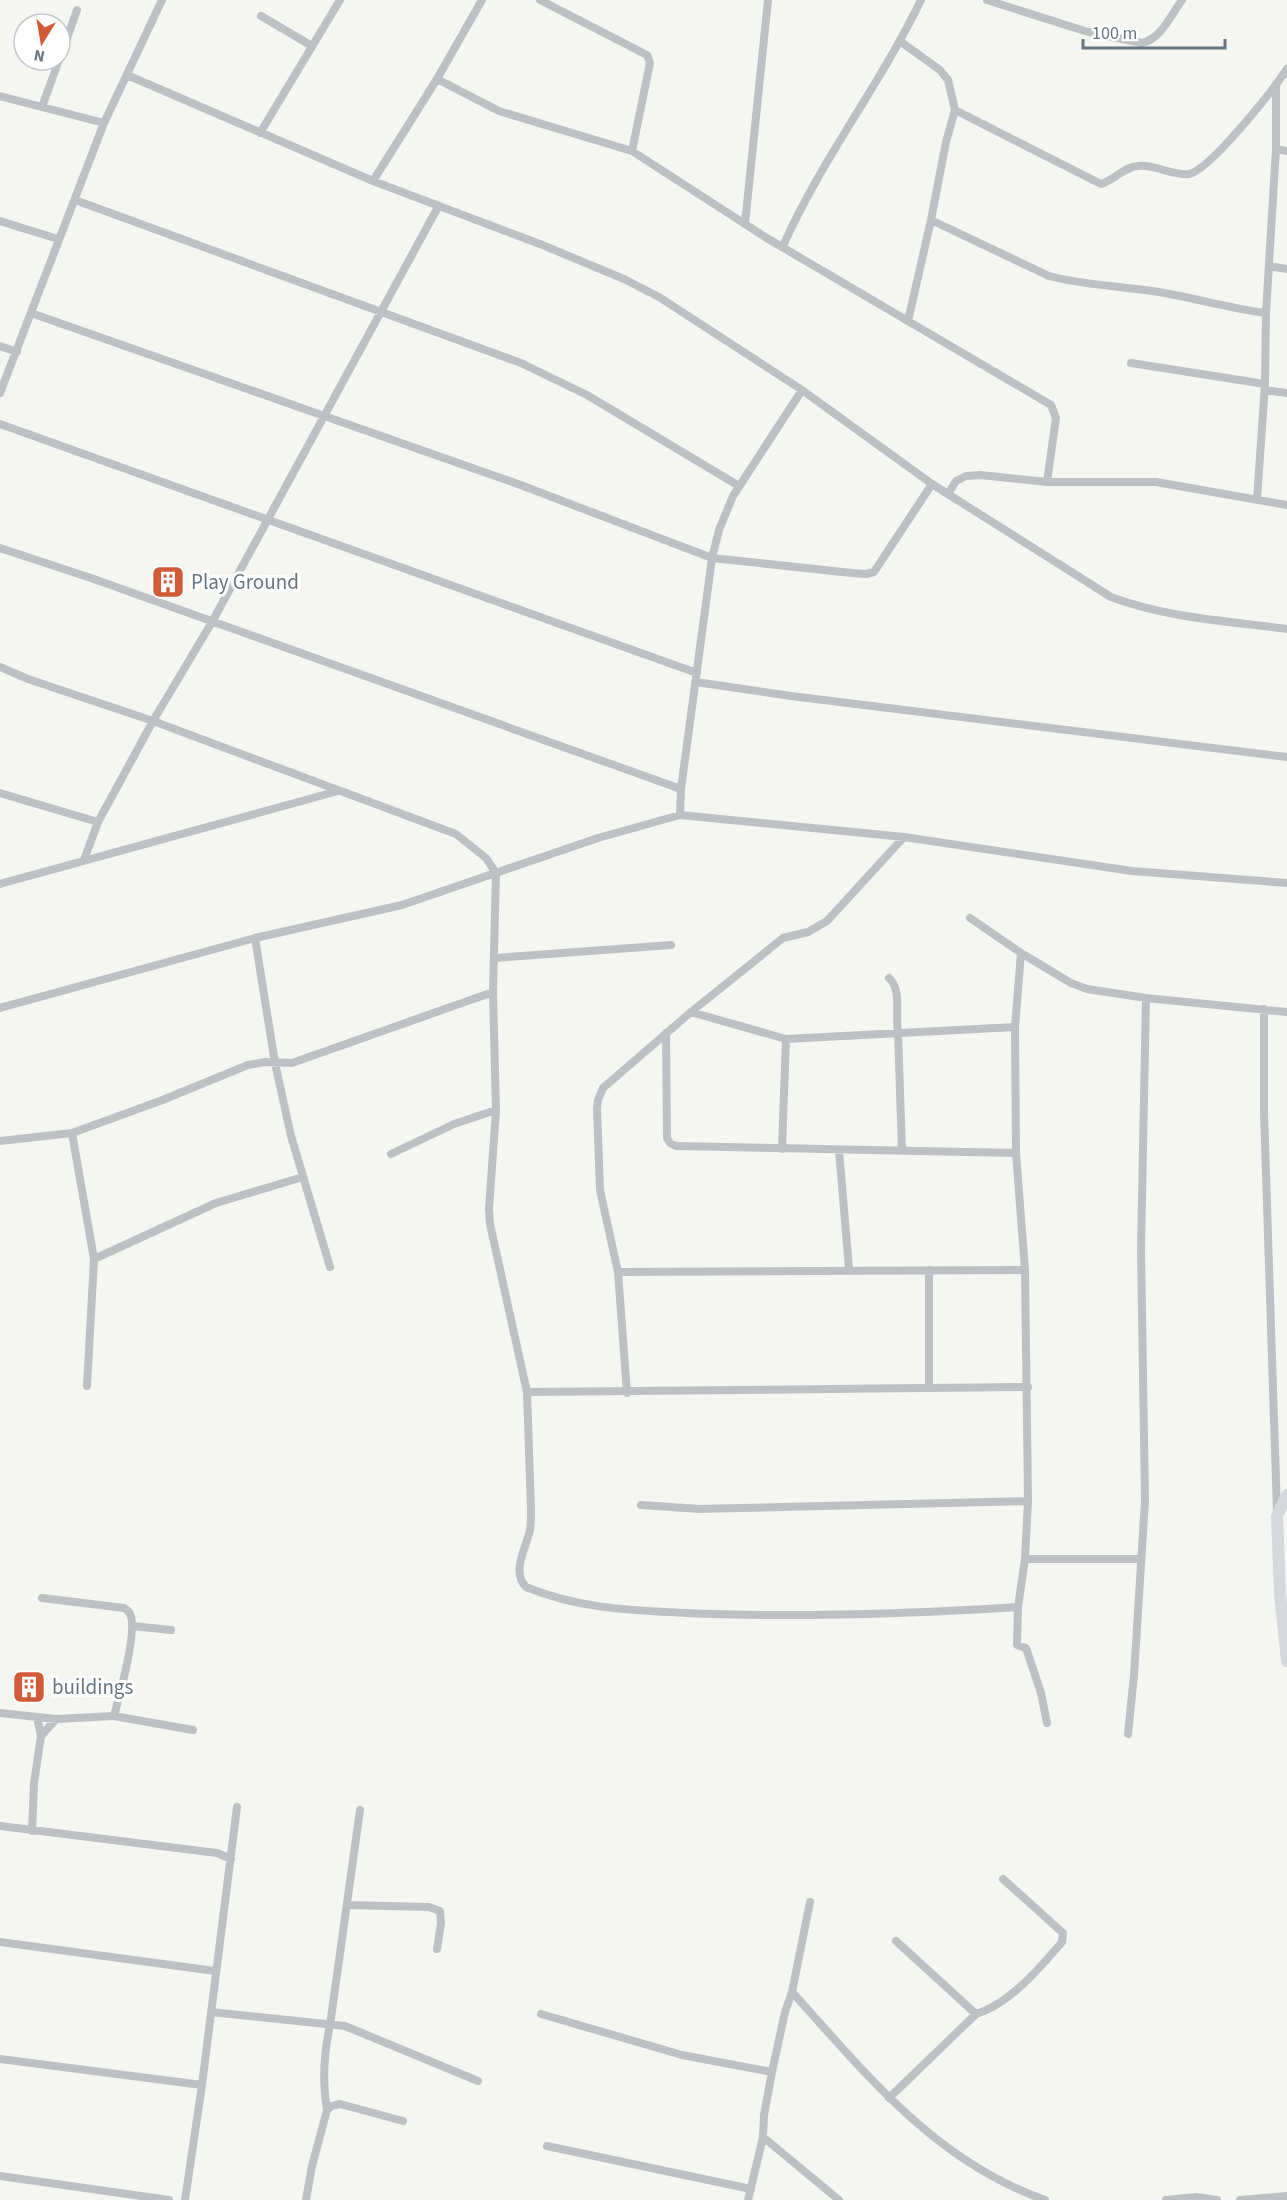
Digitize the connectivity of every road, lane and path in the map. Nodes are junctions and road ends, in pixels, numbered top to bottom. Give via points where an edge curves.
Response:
1 (162, 0) edge
2 (340, 0) edge
3 (482, 0) edge
4 (540, 0) edge
5 (768, 0) edge
6 (921, 0) edge
7 (987, 0) edge
8 (1182, 0) edge
9 (1018, 4) edge
10 (77, 10) dead end
11 (261, 16) dead end
12 (72, 24) edge
13 (901, 42) junction
14 (312, 46) junction
15 (1287, 69) edge
16 (55, 72) edge
17 (127, 75) junction
18 (437, 79) junction
19 (1276, 86) junction
20 (0, 96) edge
21 (42, 107) junction
22 (955, 110) junction
23 (104, 123) junction
24 (260, 133) junction
25 (1275, 149) junction
26 (632, 151) junction
27 (1287, 151) edge
28 (373, 181) junction
29 (75, 200) junction
30 (438, 207) junction
31 (931, 220) junction
32 (0, 221) edge
33 (746, 224) junction
34 (58, 239) junction
35 (783, 246) junction
36 (1269, 266) junction
37 (1287, 269) edge
38 (380, 312) junction
39 (1266, 313) junction
40 (31, 314) junction
41 (908, 321) junction
42 (0, 346) edge
43 (17, 351) junction
44 (1131, 363) dead end
45 (1265, 387) junction
46 (802, 390) junction
47 (0, 393) edge
48 (1287, 393) edge
49 (324, 416) junction
50 (0, 424) edge
51 (1047, 482) junction
52 (932, 484) junction
53 (739, 486) junction
54 (948, 494) junction
55 (1257, 500) junction
56 (1287, 505) edge
57 (267, 520) junction
58 (0, 548) edge
59 (711, 558) junction
60 (212, 622) junction
61 (1287, 629) edge
62 (0, 668) edge
63 (696, 677) junction
64 (153, 721) junction
65 (1287, 757) edge
66 (681, 789) junction
67 (338, 791) junction
68 (0, 794) edge
69 (680, 816) junction
70 (98, 822) junction
71 (904, 837) junction
72 (84, 860) junction
73 (496, 873) junction
74 (1287, 883) edge
75 (0, 884) edge
76 (970, 918) dead end
77 (255, 938) junction
78 (671, 945) dead end
79 (1022, 953) junction
80 (495, 958) junction
81 (889, 978) dead end
82 (493, 992) junction
83 (1146, 998) junction
84 (0, 1008) edge
85 (1264, 1009) junction
86 (691, 1012) junction
87 (1287, 1012) edge
88 (1015, 1027) junction
89 (898, 1032) junction
90 (666, 1033) junction
91 (786, 1039) junction
92 (275, 1063) junction
93 (496, 1110) junction
94 (72, 1133) junction
95 (0, 1141) edge
96 (782, 1149) junction
97 (839, 1150) junction
98 (902, 1151) junction
99 (1016, 1153) junction
100 (391, 1154) dead end
101 (303, 1177) junction
102 (94, 1259) junction
103 (330, 1267) dead end
104 (849, 1269) junction
105 (929, 1270) junction
106 (1025, 1270) junction
107 (618, 1272) junction
108 (87, 1386) dead end
109 (929, 1387) junction
110 (1028, 1387) junction
111 (527, 1392) junction
112 (627, 1393) junction
113 (1287, 1495) edge
114 (1028, 1501) junction
115 (640, 1505) dead end
116 (1277, 1516) junction
117 (1025, 1559) junction
118 (1140, 1559) junction
119 (42, 1598) dead end
120 (1018, 1607) junction
121 (132, 1626) junction
122 (171, 1630) dead end
123 (1287, 1661) edge
124 (0, 1713) edge
125 (114, 1716) junction
126 (37, 1717) junction
127 (56, 1719) junction
128 (1047, 1724) dead end
129 (193, 1730) dead end
130 (1128, 1734) dead end
131 (41, 1736) junction
132 (237, 1807) dead end
133 (360, 1810) dead end
134 (0, 1826) edge
135 (32, 1831) junction
136 (231, 1859) junction
137 (1003, 1879) dead end
138 (810, 1902) dead end
139 (347, 1905) junction
140 (896, 1941) dead end
141 (0, 1942) edge
142 (437, 1949) dead end
143 (215, 1971) junction
144 (792, 1992) junction
145 (211, 2012) junction
146 (541, 2014) dead end
147 (976, 2014) junction
148 (330, 2025) junction
149 (0, 2059) edge
150 (772, 2072) junction
151 (478, 2082) dead end
152 (202, 2085) junction
153 (889, 2098) junction
154 (327, 2110) junction
155 (403, 2121) dead end
156 (763, 2137) junction
157 (547, 2146) dead end
158 (0, 2176) edge
159 (751, 2189) junction
160 (1287, 2196) edge
161 (169, 2200) edge
162 (185, 2200) edge
163 (306, 2200) edge
164 (748, 2200) edge
165 (838, 2200) edge
166 (1045, 2200) edge
167 (1166, 2200) edge
168 (1217, 2200) edge
169 (1240, 2200) edge

1 - 17 street
2 - 14 street
3 - 18 street
4 - 26 street via 650,59
5 - 33 street
6 - 13 street
7 - 9 street
8 - 9 street via 1157,36 1142,44 1088,32
10 - 12 street
11 - 14 street
13 - 22 street via 948,80
13 - 35 street via 803,201
14 - 24 street
15 - 19 street
16 - 21 street
17 - 23 street
17 - 24 street
18 - 26 street via 499,111
18 - 28 street
19 - 22 street via 1195,171 1187,174 1138,166 1101,184
19 - 25 street
20 - 21 street
21 - 23 street
22 - 31 street
23 - 29 street
24 - 28 street
25 - 27 street
25 - 36 street
26 - 33 street
28 - 30 street
29 - 34 street
29 - 38 street
30 - 38 street
30 - 46 street via 624,279 704,325
31 - 39 street via 1049,276
31 - 41 street
32 - 34 street
33 - 35 street
34 - 40 street
35 - 41 street
36 - 37 street
36 - 39 street
38 - 49 street
38 - 53 street via 557,380
39 - 45 street
40 - 43 street
40 - 49 street
41 - 51 street via 1052,405 1056,418
42 - 43 street
43 - 47 street
44 - 45 street
45 - 48 street
45 - 55 street
46 - 52 street
46 - 53 street
49 - 57 street
49 - 59 street
50 - 57 street
51 - 54 street via 966,476 956,481
51 - 55 street via 1156,482
52 - 54 street
52 - 59 street via 874,572
53 - 59 street
54 - 61 street via 1111,597 1164,613
55 - 56 street
57 - 60 street
57 - 63 street
58 - 60 street
59 - 63 street
60 - 64 street
60 - 66 street
62 - 64 street
63 - 65 street via 791,696
63 - 66 street
64 - 67 street
64 - 70 street
66 - 69 street
67 - 72 street
67 - 73 street via 456,834 486,858
68 - 70 street
69 - 71 street
69 - 73 street via 607,835
70 - 72 street
71 - 74 street via 1132,871
71 - 86 street via 827,921 808,932 783,938
72 - 75 street
73 - 77 street via 402,905
73 - 80 street
76 - 79 street
77 - 84 street
77 - 92 street
78 - 80 street
79 - 83 street via 1086,989
79 - 88 street
80 - 82 street
81 - 89 street via 896,987
82 - 92 street via 292,1064
82 - 93 street
83 - 85 street
83 - 118 street via 1142,1249 1145,1501
85 - 87 street
85 - 116 street
86 - 90 street
86 - 91 street
88 - 89 street
88 - 99 street
89 - 91 street
89 - 98 street
90 - 96 street via 670,1143
90 - 107 street via 603,1088 598,1100 600,1190
91 - 96 street
92 - 94 street via 248,1065
92 - 101 street
93 - 100 street via 445,1128
93 - 111 street via 490,1224
94 - 95 street
94 - 102 street
96 - 97 street
97 - 98 street
97 - 104 street
98 - 99 street
99 - 106 street
101 - 102 street via 216,1203
101 - 103 street
102 - 108 street
104 - 105 street
104 - 107 street
105 - 106 street
105 - 109 street
106 - 110 street
107 - 112 street
109 - 110 street
109 - 112 street
110 - 114 street
111 - 112 street
111 - 120 street via 531,1510 519,1572 526,1587 604,1608 745,1616
113 - 116 street
114 - 115 street via 700,1509
114 - 117 street
116 - 123 street
117 - 118 street
117 - 120 street
118 - 130 street
119 - 121 street via 124,1608 131,1616
120 - 128 street via 1017,1645 1026,1648
121 - 122 street
121 - 125 street
124 - 126 street
125 - 127 street
125 - 129 street
126 - 127 street
126 - 131 street
127 - 131 street
131 - 135 street
132 - 136 street
133 - 139 street
134 - 135 street
135 - 136 street via 217,1853
136 - 143 street
137 - 147 street via 1063,1933 1062,1942 1004,2002
138 - 144 street
139 - 142 street via 429,1906 440,1911
139 - 148 street
140 - 147 street
141 - 143 street
143 - 145 street
144 - 150 street
144 - 153 street
145 - 148 street
145 - 152 street
146 - 150 street via 682,2055
147 - 153 street
148 - 151 street via 345,2026
148 - 154 street via 325,2047
149 - 152 street
150 - 156 street
152 - 162 street
153 - 166 street via 915,2124 972,2165
154 - 155 street via 340,2104
154 - 163 street
156 - 159 street
156 - 165 street
157 - 159 street
158 - 161 street
159 - 164 street
160 - 169 street
167 - 168 street

